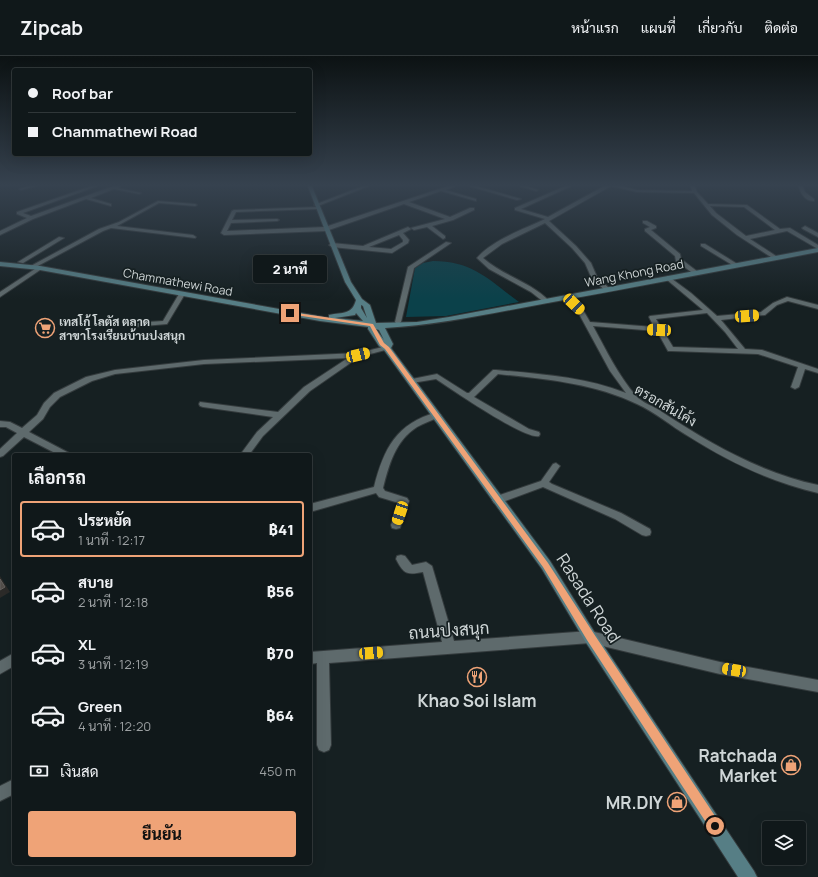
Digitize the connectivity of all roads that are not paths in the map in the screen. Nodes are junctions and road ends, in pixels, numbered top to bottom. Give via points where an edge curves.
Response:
1 (22, 222) edge
2 (122, 222) edge
3 (228, 222) edge
4 (277, 222) edge
5 (323, 222) edge
6 (346, 222) edge
7 (438, 222) edge
8 (542, 222) edge
9 (549, 222) edge
10 (645, 222) dead end
11 (725, 222) edge
12 (768, 222) edge
13 (428, 225) junction
14 (109, 227) junction
15 (805, 228) dead end
16 (326, 229) junction
17 (779, 231) junction
18 (277, 232) junction
19 (0, 233) edge
20 (400, 233) junction
21 (818, 235) edge
22 (194, 237) dead end
23 (443, 237) dead end
24 (61, 238) dead end
25 (746, 238) junction
26 (448, 243) dead end
27 (332, 245) junction
28 (703, 245) dead end
29 (364, 247) junction
30 (818, 249) edge
31 (776, 258) junction
32 (20, 262) junction
33 (0, 263) edge
34 (11, 265) junction
35 (736, 265) junction
36 (31, 267) junction
37 (40, 268) junction
38 (696, 273) junction
39 (668, 278) junction
40 (608, 290) junction
41 (182, 294) junction
42 (0, 295) edge
43 (567, 298) junction
44 (359, 300) junction
45 (547, 302) junction
46 (818, 307) edge
47 (357, 308) junction
48 (709, 311) junction
49 (716, 318) junction
50 (320, 319) junction
51 (398, 322) junction
52 (430, 322) junction
53 (588, 324) junction
54 (132, 325) dead end
55 (371, 325) junction
56 (659, 330) junction
57 (387, 348) junction
58 (742, 352) junction
59 (358, 355) junction
60 (802, 367) junction
61 (818, 371) edge
62 (412, 381) junction
63 (795, 387) dead end
64 (465, 395) junction
65 (634, 399) junction
66 (203, 404) dead end
67 (278, 415) junction
68 (437, 415) junction
69 (0, 424) edge
70 (24, 432) junction
71 (536, 434) dead end
72 (62, 453) edge
73 (246, 453) edge
74 (0, 454) edge
75 (556, 466) dead end
76 (544, 483) junction
77 (378, 489) junction
78 (818, 489) edge
79 (497, 500) junction
80 (312, 507) edge
81 (396, 525) dead end
82 (646, 532) dead end
83 (401, 559) dead end
84 (590, 637) junction
85 (450, 648) junction
86 (323, 656) junction
87 (312, 658) edge
88 (12, 660) edge
89 (0, 668) edge
90 (818, 686) edge
91 (324, 745) dead end
92 (12, 787) edge
93 (0, 794) edge
94 (748, 877) edge

1 - 19 street
2 - 14 street
3 - 18 street via 224,233
4 - 18 street
5 - 16 main road
6 - 16 street
7 - 13 street
8 - 45 street via 482,254 480,258 491,268 533,291
9 - 40 street via 588,263 594,278
10 - 38 street via 654,227 647,230 678,255 678,260
11 - 25 street
12 - 17 street
13 - 20 street
13 - 23 street
14 - 22 street
14 - 36 street
15 - 21 street
16 - 18 street
16 - 27 main road
17 - 25 street
17 - 30 street via 788,229
20 - 29 street
20 - 29 street via 406,240 405,243 392,251
24 - 32 street
25 - 31 street
26 - 51 street via 411,267
27 - 29 street
27 - 44 main road
28 - 35 street
30 - 31 main road, Wang Khong Road
31 - 35 main road, Wang Khong Road
32 - 33 main road, Chammathewi Road
32 - 34 main road
32 - 36 main road, Chammathewi Road
33 - 34 main road, Chammathewi Road
34 - 36 main road, Chammathewi Road
35 - 38 main road, Wang Khong Road
36 - 37 main road, Chammathewi Road
37 - 41 main road, Chammathewi Road
37 - 42 street
38 - 39 main road, Wang Khong Road
39 - 40 main road, Wang Khong Road
39 - 48 street
40 - 43 main road, Wang Khong Road
41 - 50 main road, Chammathewi Road
41 - 54 street via 165,323
43 - 45 main road, Wang Khong Road
43 - 53 street via 581,311
44 - 47 main road
44 - 55 main road via 366,305 372,320
45 - 52 main road, Wang Khong Road
46 - 49 street via 787,299 775,304 763,314
47 - 50 main road, Chammathewi Road via 352,313
47 - 55 main road via 362,319
48 - 49 street
48 - 56 street via 652,317
49 - 58 street via 729,331
50 - 55 main road, Chammathewi Road
51 - 52 main road, Wang Khong Road
51 - 55 main road, Wang Khong Road
52 - 55 main road, Wang Khong Road
53 - 56 street
53 - 65 street via 614,371
55 - 57 main road, Rasada Road
56 - 58 street via 671,350
57 - 59 street
57 - 62 main road, Rasada Road
58 - 60 street via 759,352
59 - 67 street via 307,389
59 - 70 street via 204,362 115,372 89,379 57,395
60 - 61 street
60 - 63 street
62 - 64 street via 437,376
62 - 68 main road, Rasada Road
64 - 65 street, ตรอกสันโค้ง via 471,395 496,372 594,385
64 - 71 street via 526,431
65 - 78 street, ตรอกสันโค้ง via 742,463 773,476
66 - 67 street
67 - 73 street
68 - 77 street via 413,426 396,440 384,462
68 - 79 main road, Rasada Road
69 - 70 street via 7,424
70 - 72 street
70 - 74 street
75 - 76 street
76 - 79 street
76 - 82 street via 618,516
77 - 80 street
77 - 81 street via 382,494 404,501
79 - 84 main road, Rasada Road via 546,565
83 - 85 street via 410,570 426,567 428,569
84 - 85 street, ถนนปงสนุก
84 - 90 street, ถนนปงสนุก via 720,668
84 - 94 main road, Rasada Road
85 - 86 street, ถนนปงสนุก
86 - 87 street, ถนนปงสนุก
86 - 91 street
88 - 89 street
92 - 93 street

